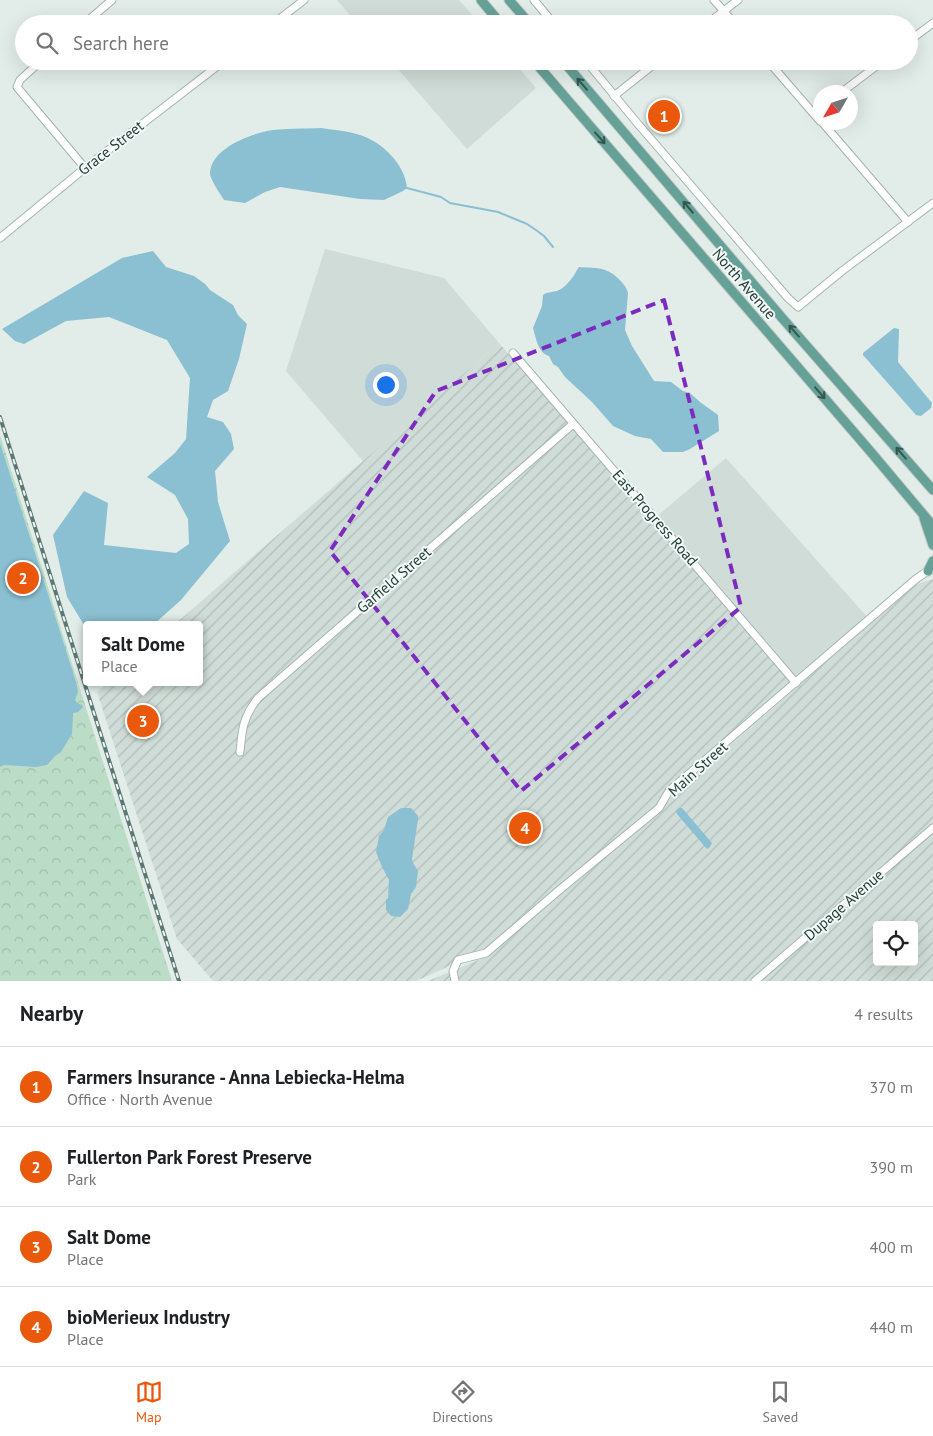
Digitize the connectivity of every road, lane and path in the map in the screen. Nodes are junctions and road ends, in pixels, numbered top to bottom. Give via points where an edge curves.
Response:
1 (112, 0) edge
2 (304, 0) edge
3 (481, 0) edge
4 (509, 0) edge
5 (534, 0) edge
6 (714, 0) edge
7 (738, 0) edge
8 (724, 11) junction
9 (94, 15) edge
10 (285, 15) edge
11 (494, 15) edge
12 (522, 15) edge
13 (546, 15) edge
14 (719, 15) edge
15 (727, 15) edge
16 (933, 23) edge
17 (918, 34) edge
18 (31, 70) edge
19 (212, 70) edge
20 (542, 70) edge
21 (570, 70) edge
22 (593, 70) edge
23 (647, 70) edge
24 (777, 70) edge
25 (871, 70) edge
26 (851, 85) edge
27 (614, 96) junction
28 (813, 107) edge
29 (828, 130) edge
30 (85, 168) junction
31 (933, 202) edge
32 (908, 222) junction
33 (0, 238) edge
34 (513, 353) dead end
35 (573, 424) junction
36 (933, 490) edge
37 (922, 513) junction
38 (933, 526) edge
39 (933, 546) edge
40 (933, 561) edge
41 (930, 569) edge
42 (796, 683) junction
43 (240, 752) dead end
44 (933, 828) edge
45 (455, 981) edge
46 (755, 981) edge

1 - 9 street
2 - 10 street
3 - 11 main road
4 - 12 main road
5 - 13 street
6 - 8 street
7 - 8 street
8 - 14 street
8 - 15 street
16 - 17 street
18 - 30 street via 17,87
19 - 30 street, Grace Street
20 -> 37 main road, North Avenue
36 -> 21 main road, North Avenue
22 - 27 street, North Avenue
23 - 27 street
24 - 28 street
25 - 26 street
27 - 32 street, North Avenue via 798,307
29 - 32 street
30 - 33 street, Grace Street
31 - 32 street
34 - 35 street, East Progress Road
35 - 42 street, East Progress Road
35 - 43 street, Garfield Street via 258,698 243,722
37 - 38 main road, North Avenue
37 - 39 main road
40 - 41 main road
41 - 42 street, Main Street
42 - 45 street, Main Street via 670,791 659,808 505,938 486,953 458,960 453,971
44 - 46 street, Dupage Avenue

